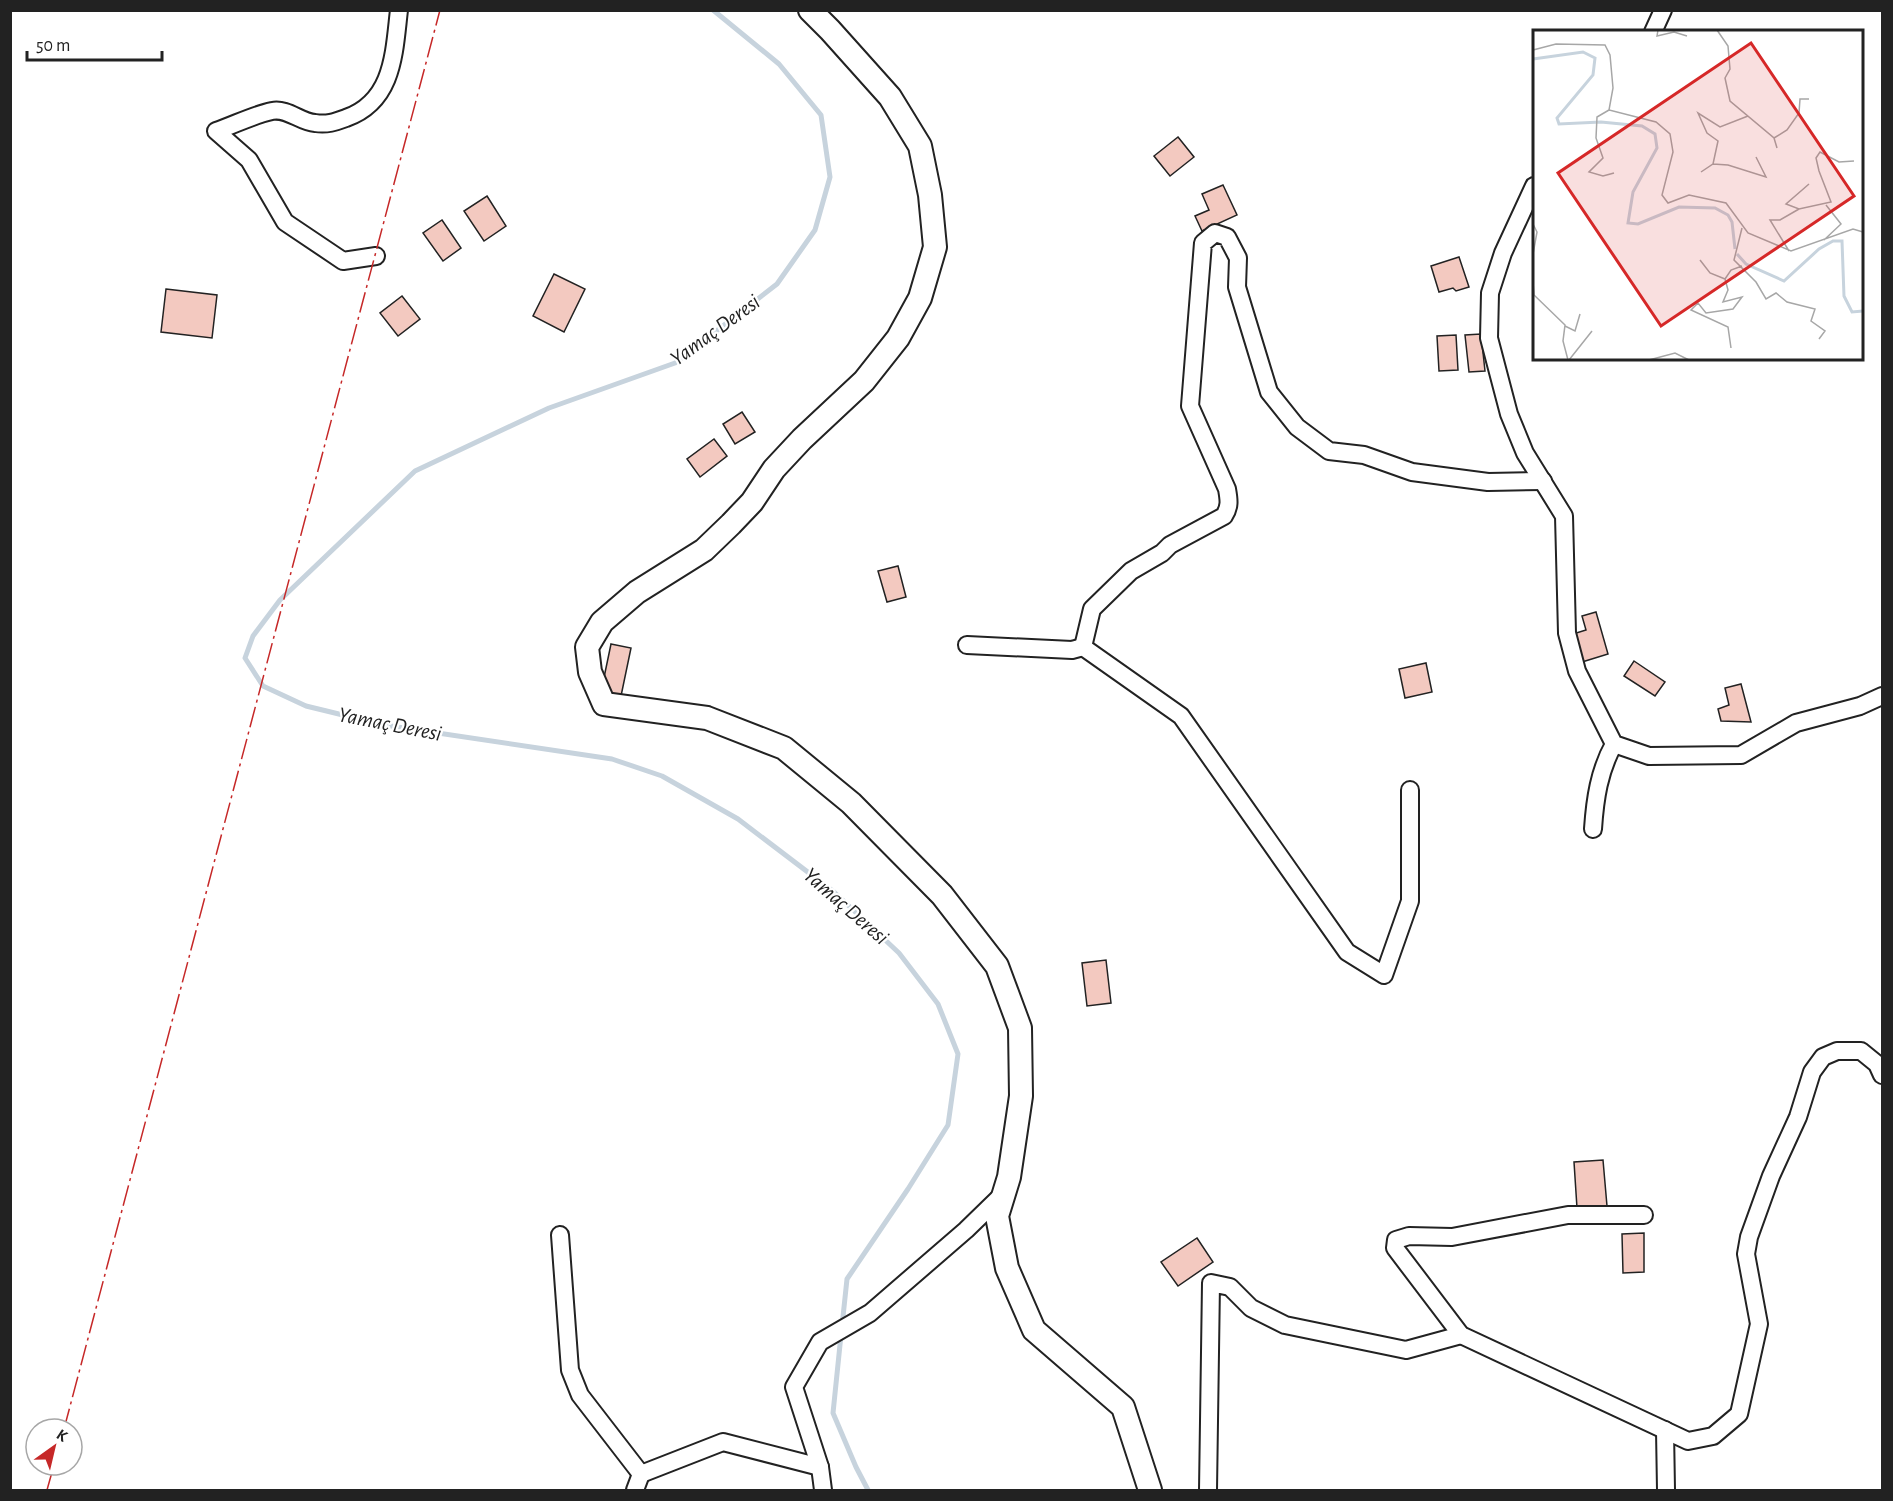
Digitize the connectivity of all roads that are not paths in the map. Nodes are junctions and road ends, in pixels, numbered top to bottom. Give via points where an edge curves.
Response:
1 (399, 10) edge
2 (810, 10) edge
3 (1663, 10) edge
4 (1654, 30) edge
5 (1533, 188) edge
6 (376, 256) dead end
7 (1543, 481) junction
8 (967, 645) dead end
9 (1083, 647) junction
10 (1882, 696) edge
11 (1614, 744) junction
12 (1410, 790) dead end
13 (1593, 829) dead end
14 (1882, 1075) edge
15 (1004, 1194) junction
16 (1644, 1215) dead end
17 (560, 1235) dead end
18 (1461, 1335) junction
19 (1665, 1430) junction
20 (820, 1467) junction
21 (640, 1474) junction
22 (635, 1491) edge
23 (823, 1491) edge
24 (1150, 1491) edge
25 (1208, 1491) edge
26 (1666, 1491) edge

1 - 6 street via 393,62 386,82 374,101 356,115 329,124 312,123 274,110 216,131 249,159 285,222 343,261
2 - 15 street via 890,97 920,146 935,246 920,298 898,338 864,381 774,469 731,524 704,550 637,592 602,622 587,647 590,672 604,704 707,718 784,748 851,803 942,895 998,966 1020,1028 1021,1096
3 - 4 street
5 - 7 street via 1503,253 1490,293 1489,338 1509,414 1525,453
7 - 9 street via 1488,482 1412,472 1365,455 1329,451 1305,433 1269,392 1238,287 1238,258 1227,237 1215,234 1203,243 1190,406 1227,489 1228,510 1131,571 1092,609
7 - 11 street via 1564,516 1567,633 1577,671
8 - 9 street via 1072,650
9 - 12 street via 1181,716 1347,952 1384,975 1410,901
10 - 11 street via 1796,723 1741,755 1649,756
11 - 13 street via 1596,795
14 - 19 street via 1877,1064 1861,1051 1837,1051 1824,1058 1812,1072 1749,1237 1746,1254 1759,1324 1739,1414 1713,1436 1688,1441
15 - 20 street via 870,1313 820,1342 794,1387
15 - 24 street via 997,1216 1007,1268 1034,1330 1122,1407
16 - 18 street via 1568,1215 1452,1237 1409,1236 1396,1240 1395,1248
17 - 21 street via 570,1370 580,1395
18 - 19 street
18 - 25 street via 1406,1350 1285,1325 1251,1308 1230,1287 1211,1283
19 - 26 street
20 - 21 street via 723,1442
20 - 23 street
21 - 22 street

